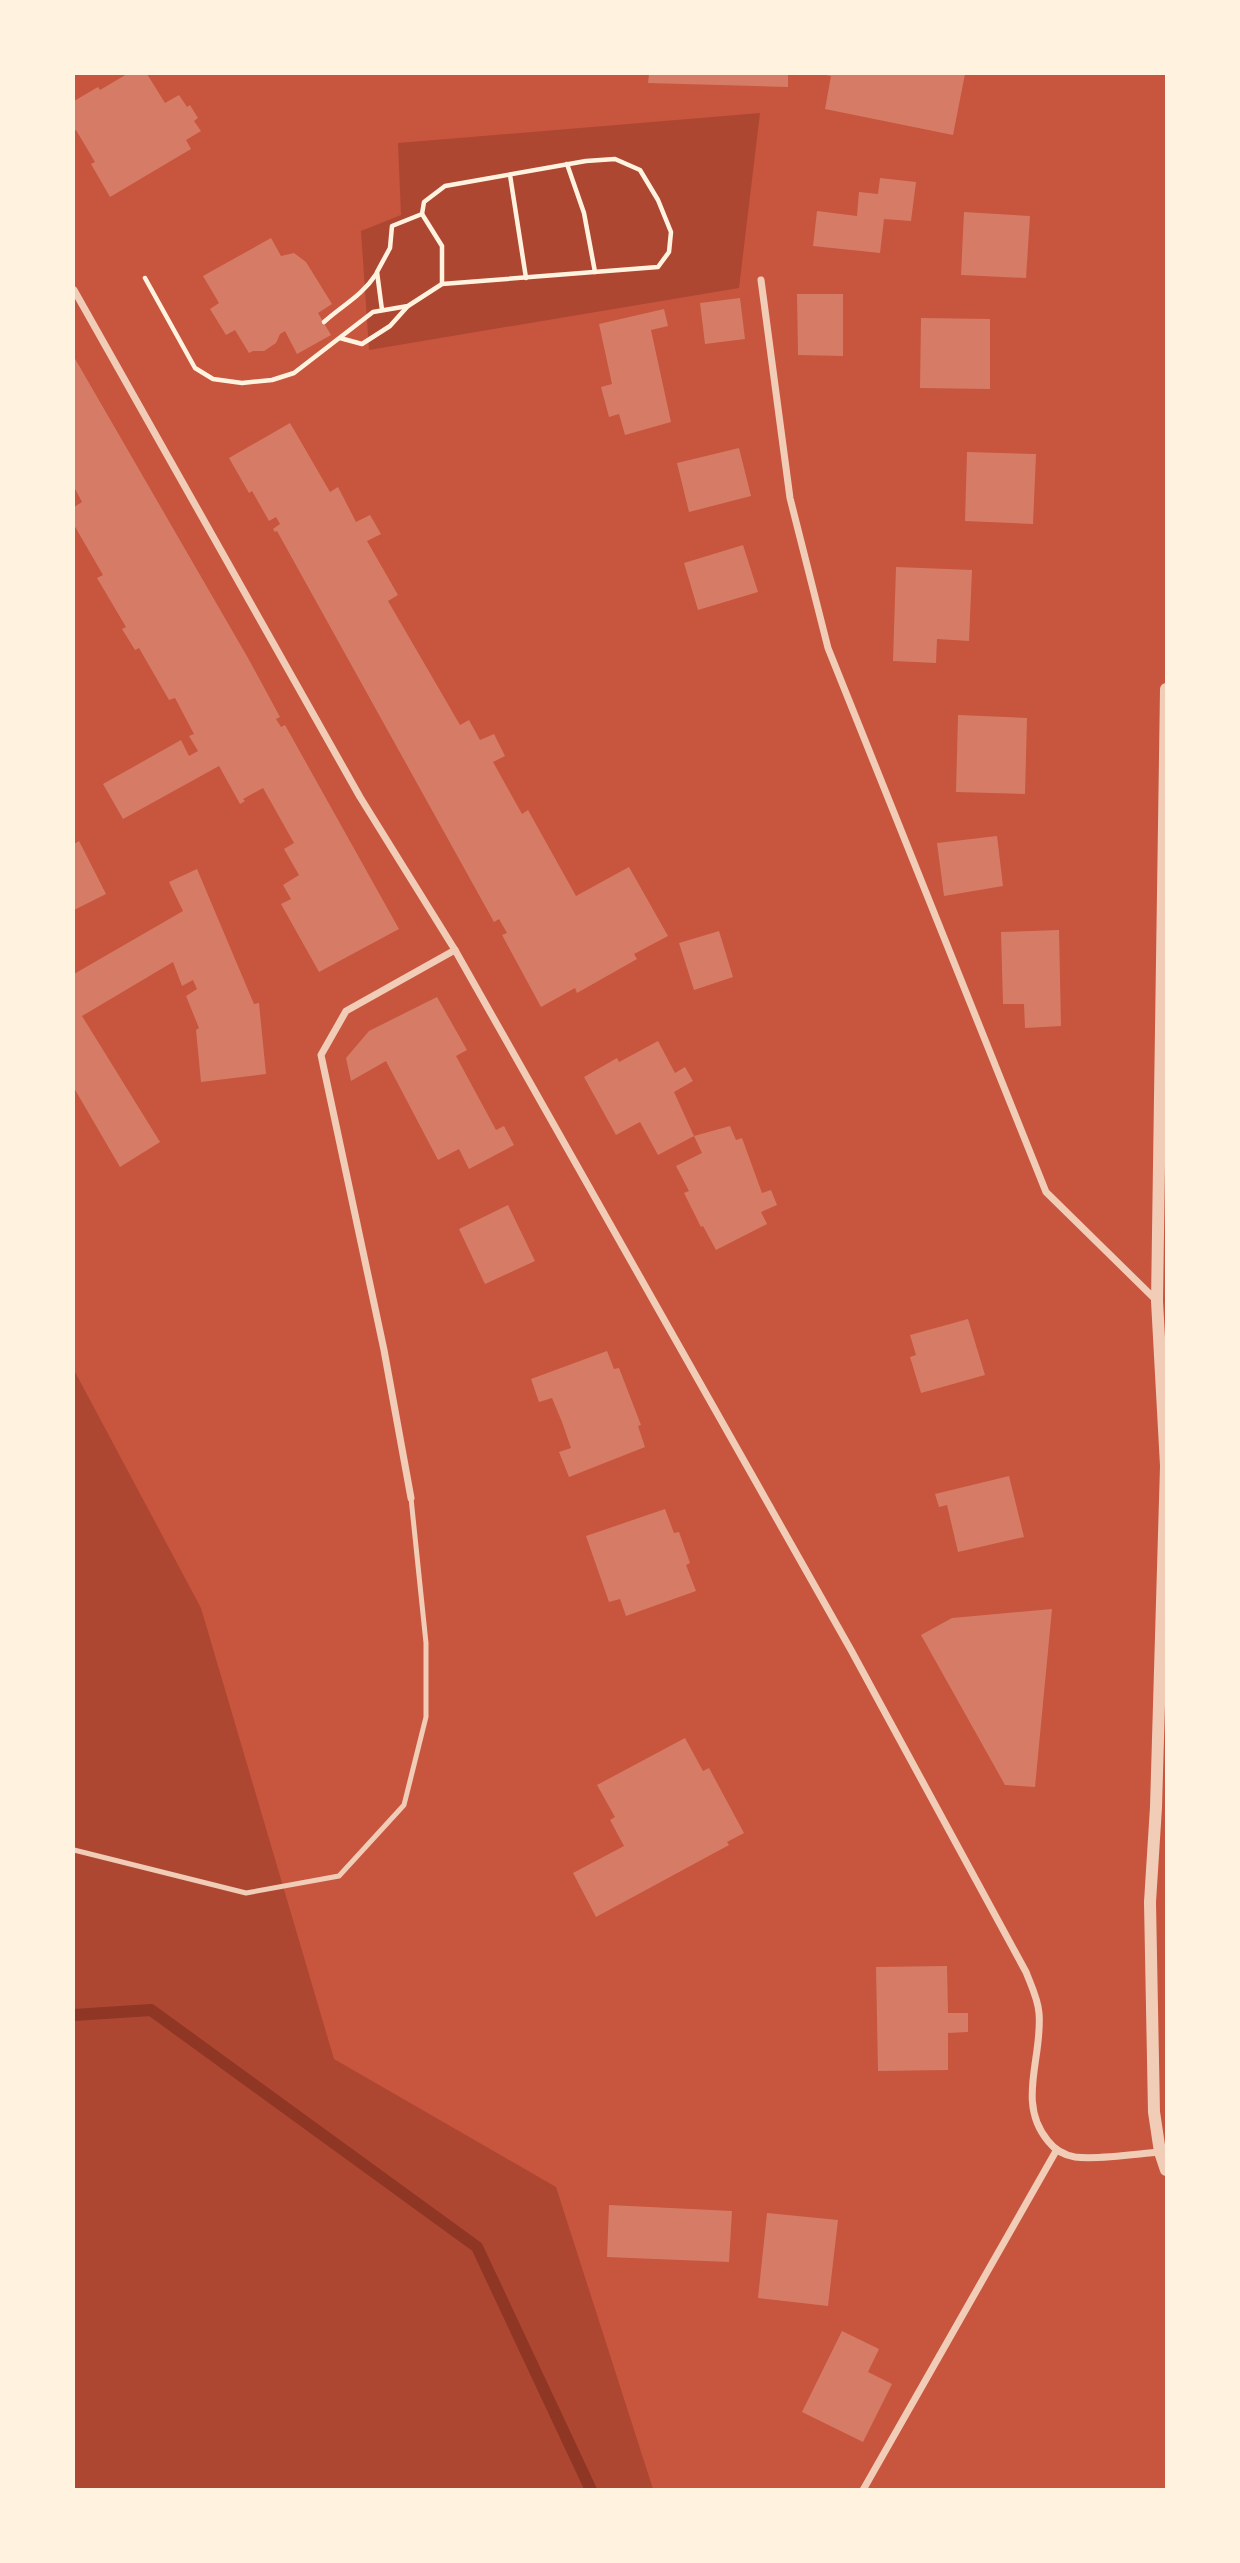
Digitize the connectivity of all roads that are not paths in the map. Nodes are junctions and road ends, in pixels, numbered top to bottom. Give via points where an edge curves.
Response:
1 (761, 280) dead end
2 (74, 290) edge
3 (1167, 689) edge
4 (455, 950) junction
5 (1157, 1301) junction
6 (1166, 1466) edge
7 (411, 1498) joint
8 (74, 1850) edge
9 (1056, 2151) junction
10 (1160, 2152) junction
11 (1167, 2170) edge
12 (863, 2490) edge

1 - 5 street via 790,498 828,648 1046,1192
2 - 4 street via 360,797
3 - 5 street
4 - 7 street via 346,1011 321,1055
4 - 9 street via 851,1650 1026,1972 1040,2011 1030,2098 1034,2118
5 - 6 street
6 - 10 street via 1150,1902 1154,2112
7 - 8 lane via 426,1643 426,1717 404,1805 339,1876 246,1893
9 - 10 street via 1075,2157
9 - 12 street
10 - 11 street

